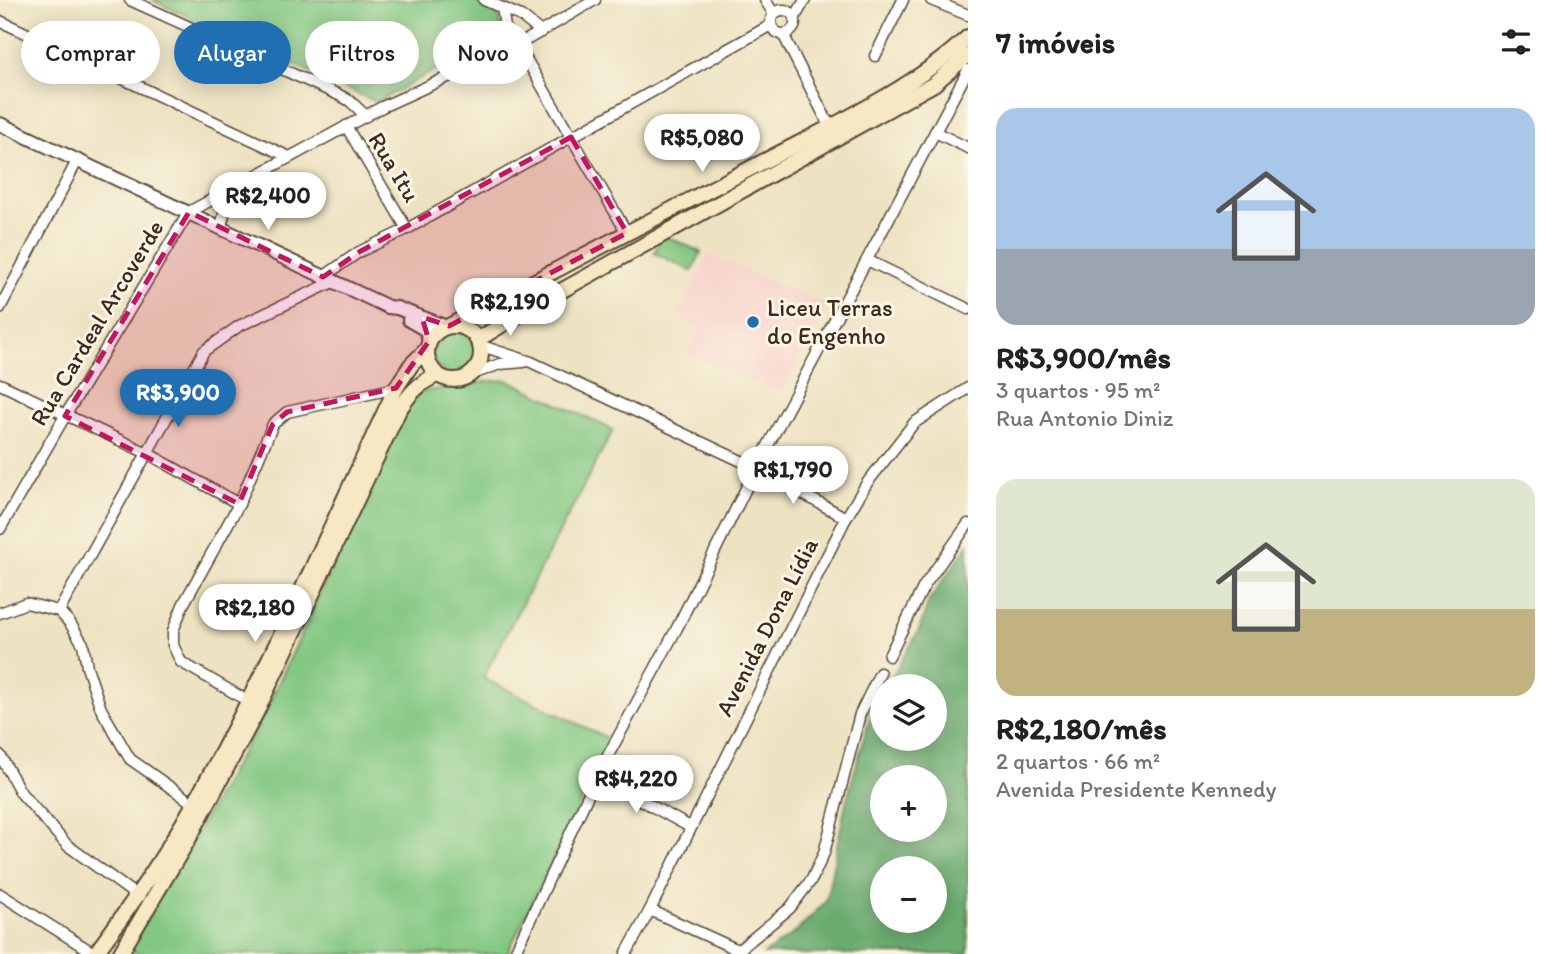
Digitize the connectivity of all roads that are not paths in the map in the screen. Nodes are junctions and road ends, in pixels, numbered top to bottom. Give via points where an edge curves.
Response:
1 (130, 0) edge
2 (484, 0) edge
3 (595, 0) edge
4 (765, 0) edge
5 (805, 0) edge
6 (903, 0) edge
7 (931, 0) edge
8 (502, 8) junction
9 (968, 15) edge
10 (794, 17) junction
11 (772, 19) junction
12 (0, 20) edge
13 (504, 21) edge
14 (541, 32) junction
15 (783, 34) junction
16 (533, 36) edge
17 (968, 37) edge
18 (968, 55) edge
19 (875, 56) dead end
20 (533, 70) edge
21 (968, 70) edge
22 (434, 84) edge
23 (366, 116) junction
24 (0, 124) edge
25 (346, 126) junction
26 (830, 127) junction
27 (935, 132) junction
28 (571, 137) junction
29 (968, 148) edge
30 (289, 157) junction
31 (77, 161) junction
32 (262, 171) junction
33 (189, 212) junction
34 (221, 227) junction
35 (407, 229) junction
36 (627, 233) junction
37 (867, 260) junction
38 (328, 280) junction
39 (388, 307) junction
40 (0, 308) edge
41 (968, 309) edge
42 (448, 327) junction
43 (478, 342) junction
44 (428, 346) junction
45 (531, 362) junction
46 (437, 375) junction
47 (470, 375) junction
48 (0, 384) edge
49 (396, 388) junction
50 (968, 388) edge
51 (65, 416) junction
52 (147, 453) junction
53 (756, 468) junction
54 (239, 503) junction
55 (846, 518) junction
56 (968, 524) edge
57 (0, 529) edge
58 (59, 611) junction
59 (0, 613) edge
60 (889, 656) dead end
61 (880, 673) dead end
62 (248, 701) junction
63 (0, 755) edge
64 (597, 776) junction
65 (194, 804) junction
66 (690, 827) junction
67 (0, 894) edge
68 (137, 897) junction
69 (650, 910) junction
70 (736, 952) edge
71 (95, 954) edge
72 (120, 954) edge
73 (514, 954) edge
74 (626, 954) edge

1 - 23 street via 341,96
2 - 8 street
3 - 14 street
4 - 11 street
5 - 10 street
6 - 19 street
7 - 9 street
8 - 13 street
8 - 14 street
10 - 11 street via 785,9
10 - 15 street via 793,29
11 - 15 street via 775,31
11 - 28 street
12 - 30 street
14 - 16 street
15 - 26 street
17 - 26 main road via 925,72
18 - 43 main road via 934,84 490,330
20 - 28 street
21 - 27 street
22 - 23 street
23 - 25 street
24 - 31 street
25 - 30 street
25 - 35 street, Rua Itu
26 - 36 main road
27 - 29 street
27 - 37 street
28 - 35 street
28 - 36 street
30 - 32 street
31 - 33 street
31 - 40 street
32 - 33 street
32 - 34 street via 232,193
33 - 34 street
33 - 51 street, Rua Cardeal Arcoverde
34 - 38 street
35 - 38 street via 359,251
36 - 42 main road
37 - 41 street
37 - 53 street
38 - 39 street
38 - 52 street via 239,326 204,351
39 - 42 street
39 - 44 street via 426,330
42 - 43 main road via 466,329
42 - 44 main road via 434,334
43 - 45 street
43 - 47 main road via 481,358
44 - 46 main road via 431,368
44 - 49 main road
45 - 47 street via 500,364
45 - 53 street
46 - 47 main road via 455,380
46 - 72 main road via 421,382 399,410 256,713
48 - 51 street
49 - 54 street via 287,412 273,424
49 - 62 main road
50 - 55 street, Avenida Dona Lídia via 915,424 867,483
51 - 52 street
51 - 57 street, Rua Cardeal Arcoverde
52 - 54 street
52 - 58 street
53 - 55 street
53 - 64 street
54 - 62 street via 183,605 173,645 181,662
55 - 66 street, Avenida Dona Lídia
56 - 60 street via 924,586
58 - 59 street via 26,604
58 - 65 street via 83,644 101,709 130,759
61 - 70 street via 860,714 824,853 812,879 790,908
62 - 65 main road
63 - 68 street via 21,793 67,845
64 - 66 street
64 - 73 street
65 - 68 main road
66 - 69 street, Avenida Dona Lídia
67 - 71 street
68 - 71 main road
69 - 70 street
69 - 74 street, Avenida Dona Lídia

